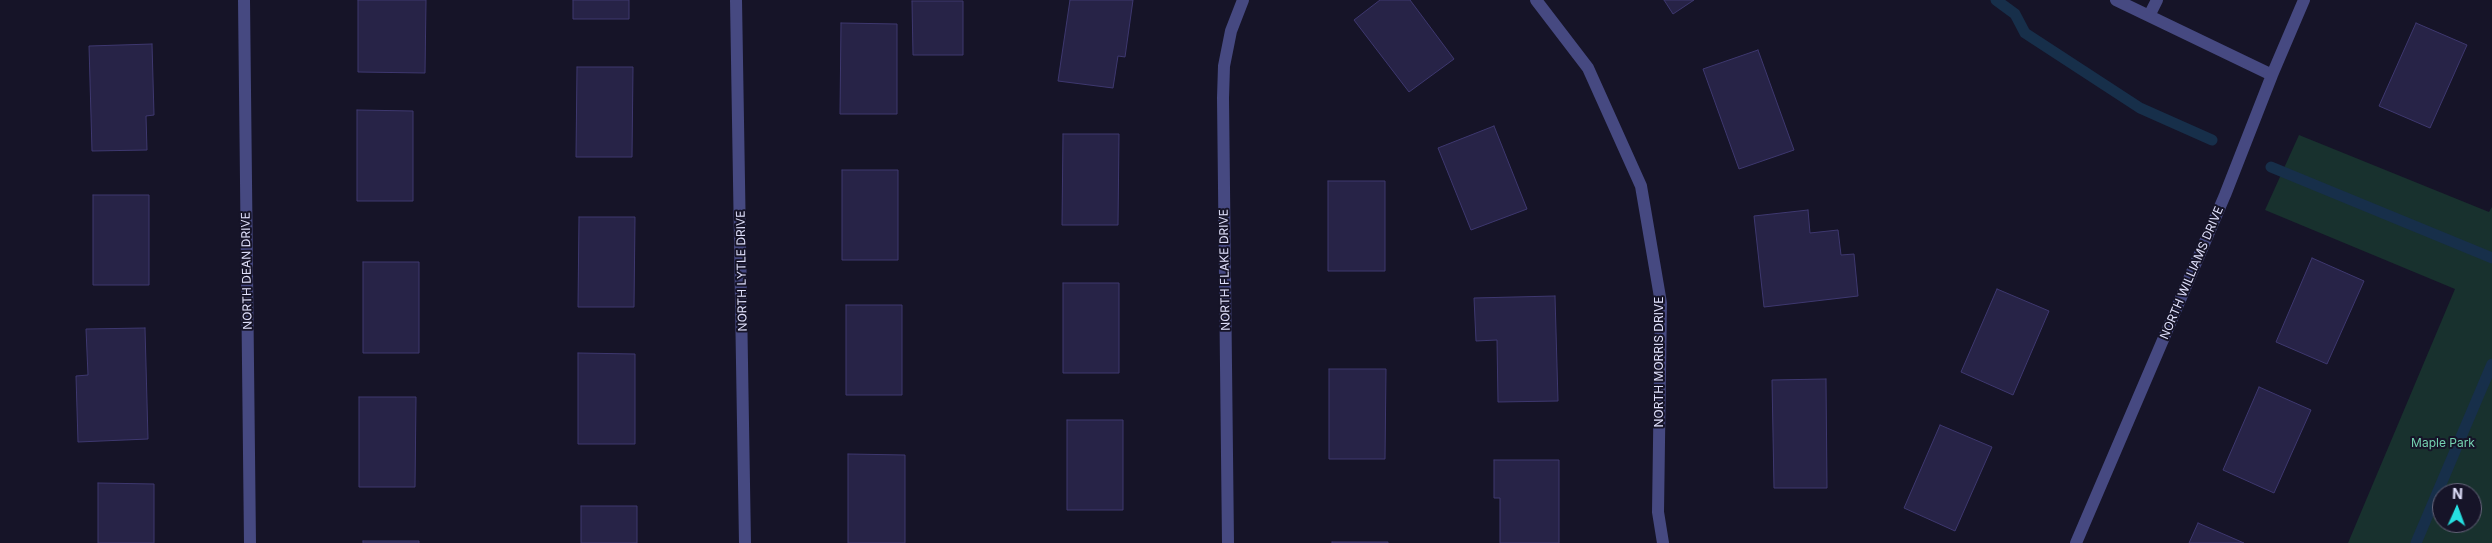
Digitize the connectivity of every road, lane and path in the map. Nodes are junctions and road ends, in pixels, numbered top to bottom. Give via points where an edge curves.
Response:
1 (244, 0) edge
2 (736, 0) edge
3 (1243, 0) edge
4 (1536, 0) edge
5 (2116, 0) edge
6 (2157, 0) edge
7 (2304, 0) edge
8 (2149, 16) junction
9 (2272, 75) junction
10 (250, 543) edge
11 (745, 543) edge
12 (1228, 543) edge
13 (1664, 543) edge
14 (2076, 543) edge

1 - 10 street, NORTH DEAN DRIVE
2 - 11 street, NORTH LYTLE DRIVE
3 - 12 street, NORTH FLAKE DRIVE via 1231,31 1224,66 1223,98
4 - 13 street, NORTH MORRIS DRIVE via 1588,68 1641,186 1661,302 1658,512
5 - 8 street
6 - 8 street
7 - 9 street, NORTH WILLIAMS DRIVE
8 - 9 street
9 - 14 street, NORTH WILLIAMS DRIVE via 2226,195

